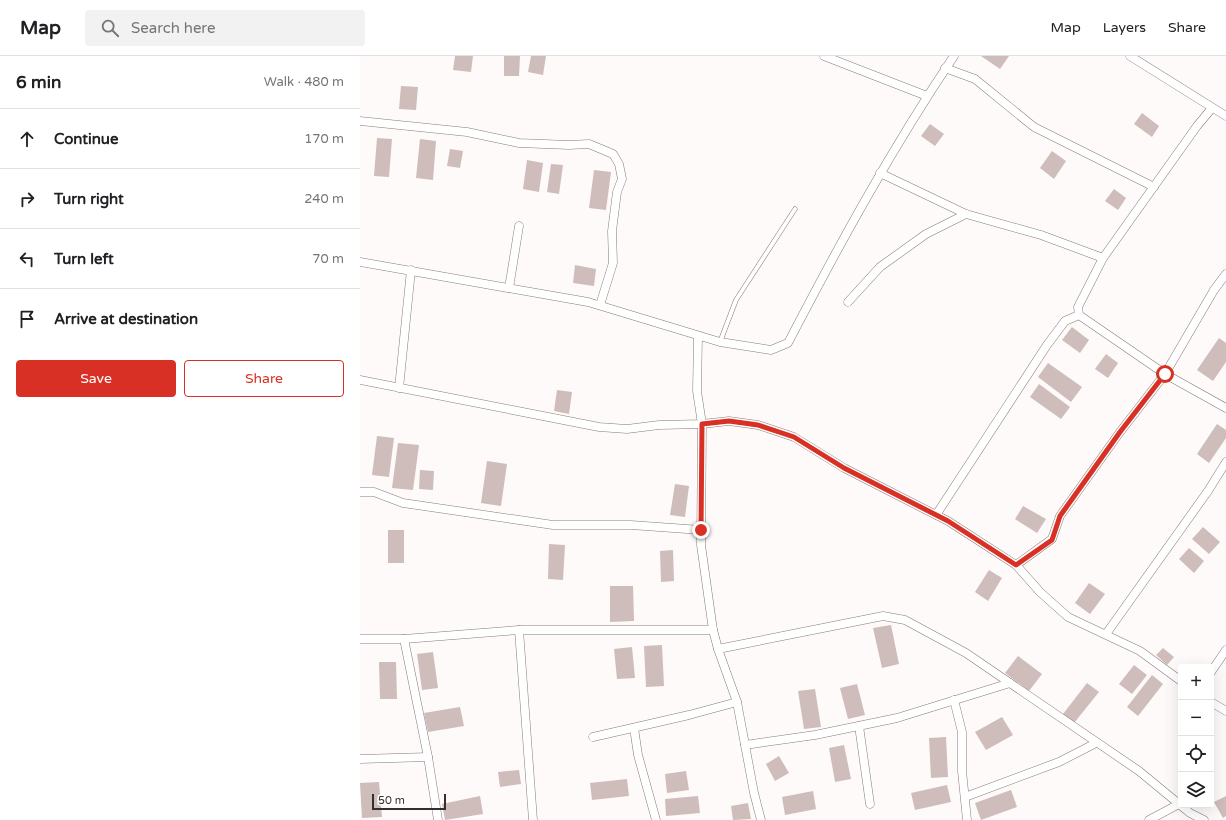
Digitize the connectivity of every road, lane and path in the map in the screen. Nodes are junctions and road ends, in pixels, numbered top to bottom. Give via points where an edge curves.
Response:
1 (824, 56) edge
2 (954, 56) edge
3 (1130, 56) edge
4 (945, 68) junction
5 (927, 96) junction
6 (1212, 108) junction
7 (1226, 116) edge
8 (360, 120) edge
9 (880, 173) junction
10 (1154, 186) junction
11 (795, 209) dead end
12 (966, 214) junction
13 (518, 226) dead end
14 (1103, 258) junction
15 (360, 262) edge
16 (411, 270) junction
17 (1226, 274) edge
18 (509, 288) junction
19 (848, 302) dead end
20 (600, 305) junction
21 (1079, 315) junction
22 (698, 336) junction
23 (720, 342) junction
24 (1165, 374) junction
25 (360, 380) edge
26 (399, 388) junction
27 (1226, 408) edge
28 (702, 424) junction
29 (1226, 462) edge
30 (360, 492) edge
31 (936, 515) junction
32 (701, 530) junction
33 (1016, 565) junction
34 (519, 630) junction
35 (713, 630) junction
36 (1106, 634) junction
37 (360, 639) edge
38 (404, 639) junction
39 (718, 649) junction
40 (1226, 650) edge
41 (1214, 668) edge
42 (1178, 679) edge
43 (1010, 683) junction
44 (954, 700) junction
45 (737, 702) junction
46 (1214, 704) edge
47 (1226, 711) edge
48 (859, 726) junction
49 (634, 728) junction
50 (593, 737) dead end
51 (1096, 743) junction
52 (745, 745) junction
53 (428, 757) junction
54 (360, 759) edge
55 (965, 797) junction
56 (1178, 803) edge
57 (870, 804) dead end
58 (1178, 805) edge
59 (1184, 808) edge
60 (438, 820) edge
61 (533, 820) edge
62 (656, 820) edge
63 (761, 820) edge
64 (967, 820) edge
65 (1149, 820) edge
66 (1204, 820) edge

1 - 5 street
2 - 4 street
3 - 6 street
4 - 5 street
4 - 10 street via 975,79 1034,127
5 - 9 street
6 - 7 street
6 - 10 street
8 - 20 street via 467,132 519,143 589,144 613,154 619,164 622,179 617,192 612,231 613,263
9 - 12 street
9 - 23 street via 788,343 771,350
10 - 14 street
11 - 23 lane via 736,300
12 - 14 street via 1041,235
12 - 19 street via 926,234 880,267
13 - 18 street
14 - 21 street via 1078,307
15 - 16 street
16 - 18 street
16 - 26 street
17 - 24 street
18 - 20 street
20 - 22 street
21 - 24 street
21 - 31 street via 1065,321 1047,345
22 - 23 street
22 - 28 street via 697,391
24 - 27 street
24 - 33 street via 1060,516 1052,540
25 - 26 street
26 - 28 street via 599,428 627,429
28 - 31 street via 729,421 758,425 794,437 844,468
28 - 32 street
29 - 36 street
30 - 32 street via 374,492 403,503 553,525 631,525
31 - 33 street
32 - 35 street
33 - 36 street via 1068,618
34 - 35 street
34 - 38 street
34 - 61 street
35 - 39 street
36 - 42 street via 1140,651
37 - 38 street
38 - 53 street
39 - 43 street via 883,616 905,620 917,626
39 - 45 street
40 - 41 street
43 - 44 street
43 - 51 street
44 - 48 street via 897,718
44 - 55 street via 962,732
45 - 49 street
45 - 52 street
46 - 47 street
48 - 52 street via 815,736
48 - 57 street
49 - 50 street
49 - 62 street via 638,755
51 - 55 street via 1059,762
51 - 56 street via 1139,771
52 - 63 street
53 - 54 street
53 - 60 street
55 - 64 street
58 - 65 street
59 - 66 street

